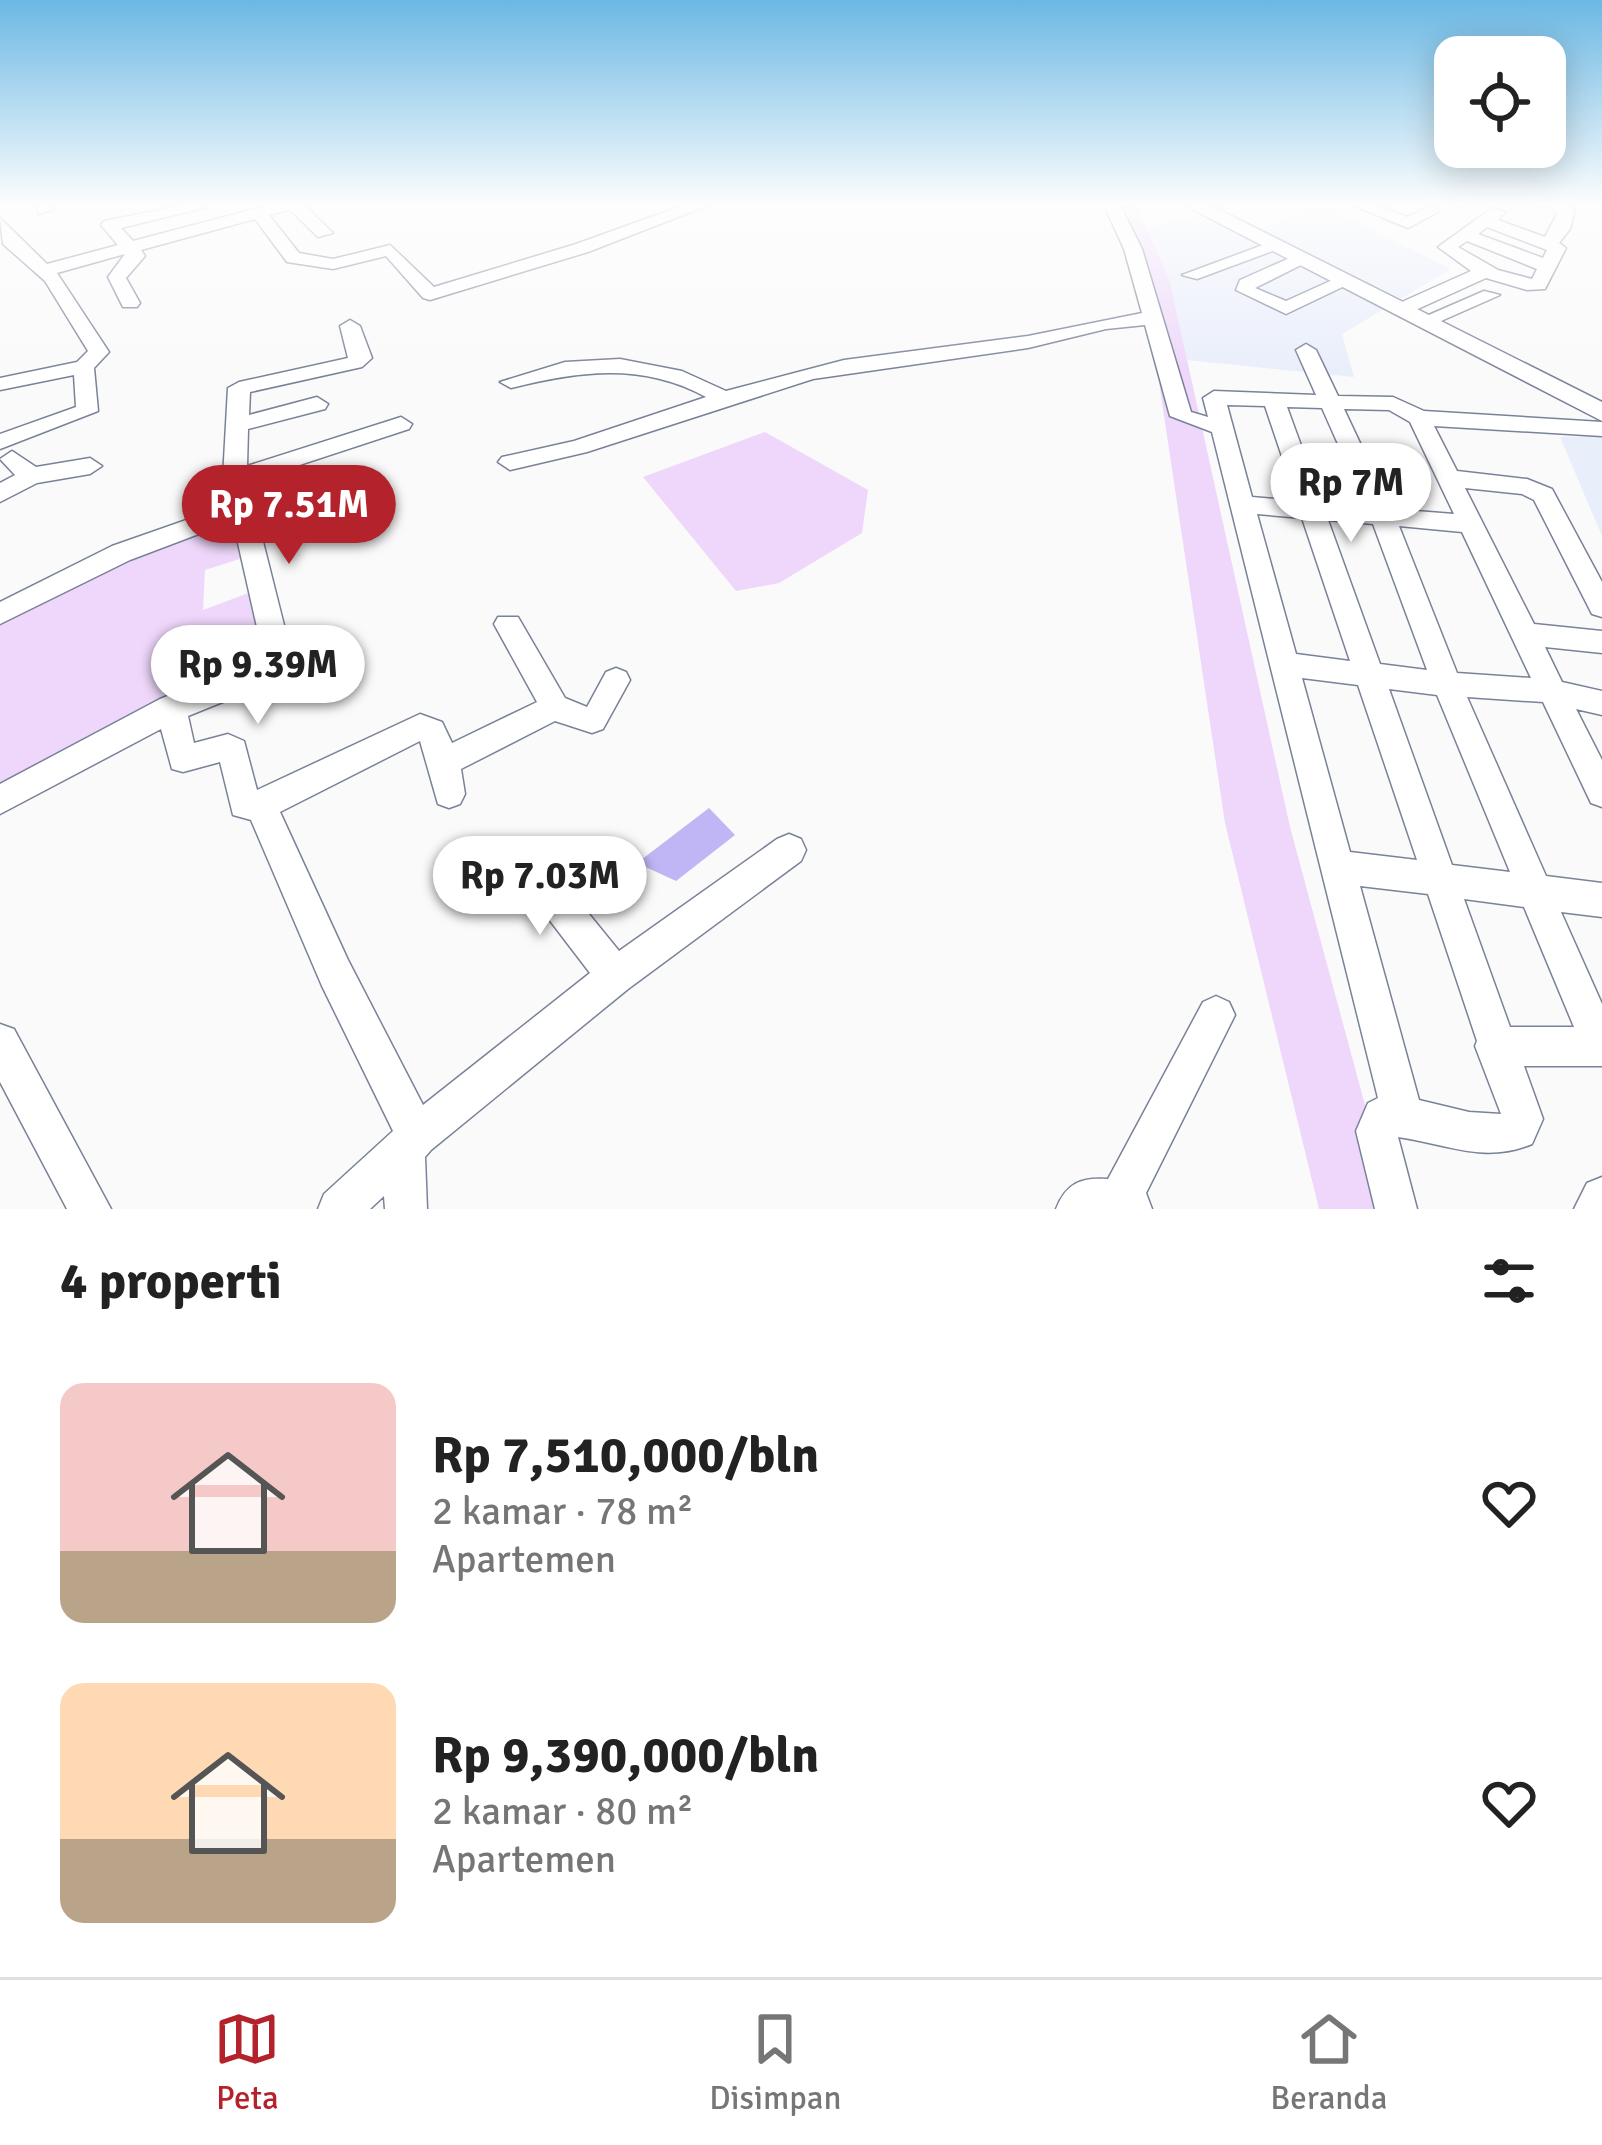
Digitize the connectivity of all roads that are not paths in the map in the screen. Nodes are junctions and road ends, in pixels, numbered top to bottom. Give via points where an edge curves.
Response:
1 (25, 259) edge
2 (78, 259) edge
3 (133, 259) edge
4 (302, 259) edge
5 (352, 259) edge
6 (398, 259) edge
7 (545, 259) edge
8 (1135, 259) edge
9 (1275, 259) edge
10 (1284, 259) edge
11 (1292, 259) edge
12 (1468, 259) edge
13 (1540, 259) edge
14 (1554, 259) edge
15 (1550, 267) junction
16 (1489, 270) junction
17 (41, 271) junction
18 (1191, 275) dead end
19 (1338, 285) junction
20 (1491, 296) dead end
21 (130, 303) dead end
22 (1402, 310) junction
23 (1154, 319) junction
24 (1426, 322) junction
25 (350, 326) dead end
26 (1306, 350) dead end
27 (84, 367) junction
28 (511, 382) dead end
29 (0, 384) edge
30 (725, 399) junction
31 (1332, 401) junction
32 (1275, 403) junction
33 (317, 404) dead end
34 (1602, 413) edge
35 (1419, 418) junction
36 (401, 424) dead end
37 (237, 425) junction
38 (1219, 427) junction
39 (1602, 429) edge
40 (14, 459) edge
41 (510, 462) dead end
42 (90, 466) dead end
43 (236, 478) junction
44 (1448, 478) junction
45 (0, 494) edge
46 (1240, 504) junction
47 (242, 509) junction
48 (1312, 512) junction
49 (1383, 517) junction
50 (1469, 524) junction
51 (1602, 607) edge
52 (0, 614) edge
53 (508, 624) dead end
54 (1522, 634) junction
55 (1602, 642) edge
56 (327, 647) dead end
57 (279, 660) junction
58 (1281, 664) junction
59 (1370, 674) junction
60 (616, 680) dead end
61 (1448, 684) junction
62 (1550, 691) junction
63 (1602, 703) edge
64 (555, 706) junction
65 (171, 708) junction
66 (1591, 752) edge
67 (444, 762) junction
68 (1602, 793) edge
69 (449, 794) dead end
70 (0, 800) edge
71 (261, 805) junction
72 (789, 850) dead end
73 (521, 856) dead end
74 (1339, 867) junction
75 (1438, 879) junction
76 (1536, 891) junction
77 (1602, 900) edge
78 (615, 976) junction
79 (1216, 1016) dead end
80 (0, 1043) edge
81 (1495, 1046) junction
82 (1602, 1047) edge
83 (1403, 1116) junction
84 (411, 1143) junction
85 (1602, 1198) edge
86 (1125, 1205) edge
87 (90, 1209) edge
88 (339, 1209) edge
89 (406, 1209) edge
90 (1076, 1209) edge
91 (1396, 1209) edge
92 (1594, 1209) edge

1 - 17 street
2 - 17 street
3 - 21 street via 117,279
4 - 5 street
6 - 7 street via 430,295
8 - 23 street
9 - 18 street
10 - 19 street via 1245,290 1286,308
11 - 19 main road
12 - 16 street
13 - 15 street
14 - 15 street
15 - 16 street via 1533,286
16 - 22 street
17 - 27 street via 99,352
19 - 22 main road
20 - 24 street
22 - 24 main road
23 - 30 street via 868,360
23 - 38 street via 1181,416
24 - 34 main road
25 - 37 street via 360,360 242,386
26 - 31 street
27 - 29 street
27 - 40 street via 87,411
28 - 30 street via 583,364 620,364
30 - 41 street
31 - 32 street
31 - 35 street via 1393,404
31 - 49 street
32 - 38 street via 1214,398
32 - 48 street
33 - 37 street
35 - 39 street
35 - 44 street
36 - 43 street
37 - 43 street
38 - 46 street
40 - 42 street
40 - 45 street
43 - 47 street
44 - 50 street
44 - 51 street via 1543,495
46 - 48 street
46 - 58 street
47 - 52 street via 121,553
47 - 57 street
48 - 49 street
48 - 59 street
49 - 50 street
49 - 61 street
50 - 54 street
53 - 64 street
54 - 55 street
54 - 62 street
56 - 57 street
57 - 65 street
58 - 59 street
58 - 74 street
59 - 61 street
59 - 75 street
60 - 64 street via 592,719
61 - 62 street
61 - 76 street
62 - 63 street
62 - 66 street
64 - 67 street
65 - 70 street
65 - 71 street via 183,759 232,747 244,805
66 - 68 street
67 - 69 street
67 - 71 street via 431,730 413,728
71 - 84 street
72 - 78 street
73 - 78 street
74 - 75 street
74 - 83 street
75 - 76 street
75 - 81 street
76 - 77 street
76 - 82 street
78 - 84 street
79 - 86 street
80 - 87 street
81 - 82 street
81 - 83 street via 1523,1119 1518,1130 1501,1137
83 - 91 street via 1382,1117 1376,1131
84 - 88 street
84 - 89 street
85 - 92 street
86 - 90 street via 1087,1199

